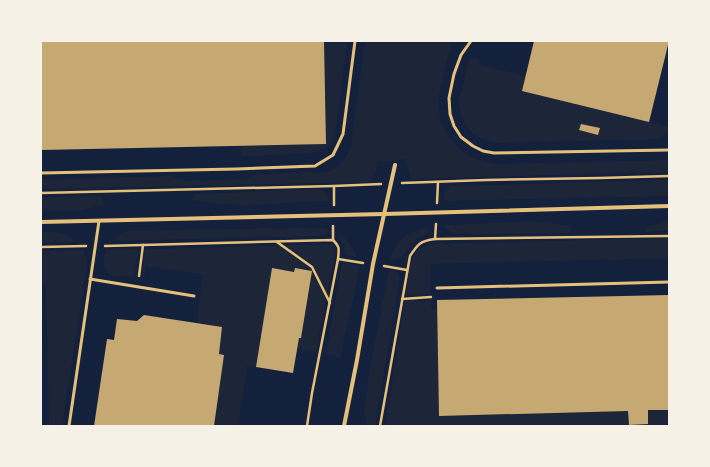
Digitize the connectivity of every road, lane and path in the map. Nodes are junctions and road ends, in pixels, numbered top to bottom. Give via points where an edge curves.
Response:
1 (356, 41) edge
2 (471, 41) edge
3 (669, 150) edge
4 (395, 165) dead end
5 (41, 173) edge
6 (669, 176) edge
7 (334, 186) dead end
8 (41, 193) edge
9 (669, 206) edge
10 (437, 213) junction
11 (384, 214) junction
12 (99, 221) junction
13 (41, 222) edge
14 (669, 236) edge
15 (435, 239) junction
16 (276, 241) junction
17 (143, 245) junction
18 (95, 246) junction
19 (41, 247) edge
20 (90, 279) junction
21 (669, 282) edge
22 (138, 286) junction
23 (437, 288) joint
24 (194, 296) dead end
25 (402, 299) junction
26 (330, 303) junction
27 (69, 426) edge
28 (307, 426) edge
29 (344, 426) edge
30 (380, 426) edge

1 - 5 lane via 343,134 333,155 315,166
2 - 3 lane via 461,55 449,98 454,126 461,137 473,146 494,153
4 - 11 street
6 - 10 path via 438,182
7 - 8 path
9 - 10 street
10 - 11 street
10 - 15 path
11 - 12 street
11 - 29 street
12 - 13 street
12 - 18 lane
14 - 15 path
15 - 25 path via 417,246 410,256
16 - 17 path
16 - 26 path via 312,267
16 - 26 path via 333,240 338,245
17 - 18 path
17 - 22 path
18 - 19 path
18 - 20 lane
20 - 22 lane
20 - 27 lane
21 - 23 lane
22 - 24 lane
23 - 25 path via 432,297
25 - 30 path
26 - 28 path

